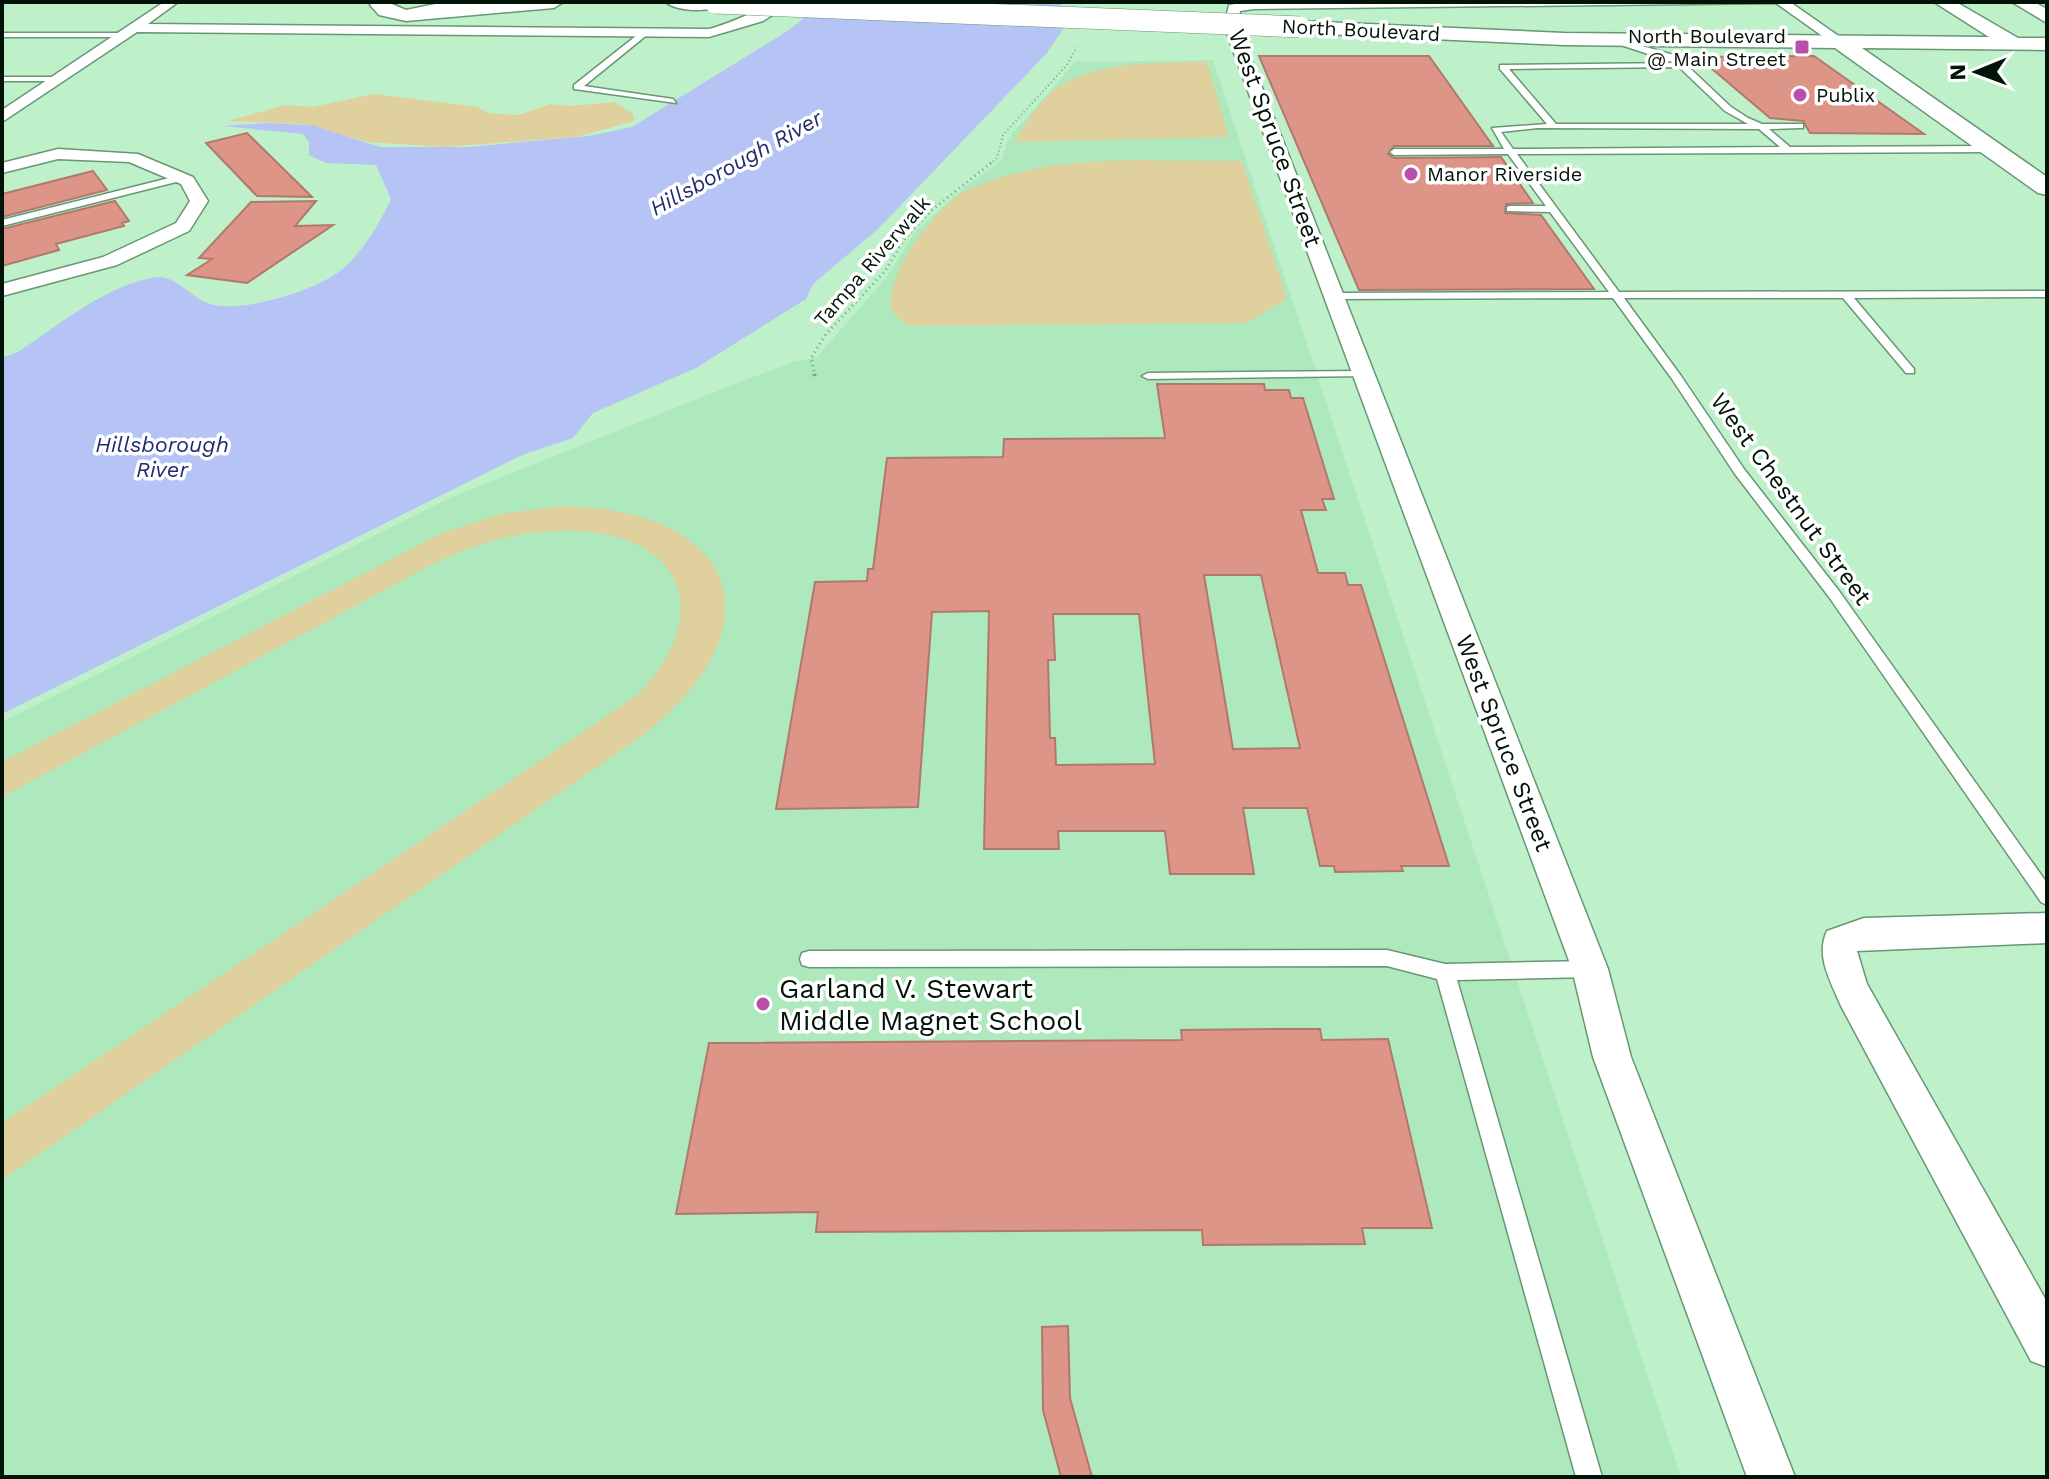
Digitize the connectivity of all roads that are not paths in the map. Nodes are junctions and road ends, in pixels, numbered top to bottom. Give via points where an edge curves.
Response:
1 (172, 2) edge
2 (554, 2) edge
3 (675, 2) edge
4 (786, 2) edge
5 (1771, 2) edge
6 (1782, 2) edge
7 (1943, 2) edge
8 (2021, 2) edge
9 (373, 3) edge
10 (715, 3) edge
11 (1318, 3) edge
12 (1441, 3) edge
13 (1496, 3) edge
14 (451, 6) edge
15 (2047, 17) edge
16 (128, 32) junction
17 (644, 34) junction
18 (2, 35) edge
19 (1840, 42) junction
20 (1989, 44) junction
21 (2015, 44) junction
22 (2047, 44) edge
23 (1677, 50) junction
24 (1681, 65) junction
25 (1878, 70) junction
26 (2, 79) edge
27 (58, 79) junction
28 (673, 101) dead end
29 (2, 117) edge
30 (1554, 126) junction
31 (1800, 126) dead end
32 (1761, 127) junction
33 (1991, 149) junction
34 (1788, 150) junction
35 (1394, 152) dead end
36 (1446, 152) junction
37 (1511, 153) junction
38 (1453, 164) dead end
39 (2, 168) edge
40 (184, 179) junction
41 (2047, 188) edge
42 (1510, 209) dead end
43 (1553, 209) junction
44 (2, 223) edge
45 (2, 290) edge
46 (2047, 294) edge
47 (1333, 296) junction
48 (1847, 296) junction
49 (1618, 298) junction
50 (1910, 371) dead end
51 (1363, 374) junction
52 (1148, 376) dead end
53 (2047, 897) edge
54 (2047, 928) edge
55 (809, 959) dead end
56 (1590, 969) junction
57 (1445, 972) junction
58 (2047, 1345) edge
59 (1589, 1477) edge
60 (1771, 1477) edge

1 - 16 street
2 - 14 main road
3 - 10 main road, North Boulevard
4 - 17 street via 767,16 709,33
5 - 13 street
6 - 19 street
7 - 21 main road
8 - 15 main road
9 - 14 main road via 393,13
10 - 23 main road, North Boulevard, bridge via 1615,40
11 - 12 street
11 - 47 street, West Spruce Street via 1254,5 1232,12 1236,43
12 - 13 street
16 - 17 street
16 - 18 lane
16 - 27 street
17 - 28 lane via 577,87
19 - 20 main road, North Boulevard
19 - 23 main road, North Boulevard
19 - 25 main road
20 - 21 main road, North Boulevard
20 - 25 main road via 1888,56 1878,59
21 - 22 main road, North Boulevard
23 - 24 lane
24 - 30 lane via 1503,67
24 - 32 lane via 1728,109
25 - 33 main road
26 - 27 lane
27 - 29 street
30 - 32 lane
30 - 37 lane, West Chestnut Street via 1495,130
31 - 32 lane
32 - 34 lane
33 - 34 lane
33 - 41 main road
34 - 37 lane
35 - 36 lane
36 - 37 lane
36 - 38 lane
37 - 43 lane, West Chestnut Street
39 - 40 street via 58,154 132,157
40 - 44 lane
40 - 45 street via 199,201 183,227 110,261
42 - 43 lane
43 - 49 lane, West Chestnut Street
46 - 48 lane
47 - 49 lane
47 - 51 street, West Spruce Street
48 - 49 lane
48 - 50 lane
49 - 53 lane, West Chestnut Street
51 - 52 lane
51 - 56 street, West Spruce Street
54 - 58 street via 1864,933 1839,942 1841,964 1854,994
55 - 57 lane via 1387,958
56 - 57 lane
56 - 60 street, West Spruce Street via 1612,1057
57 - 59 lane

